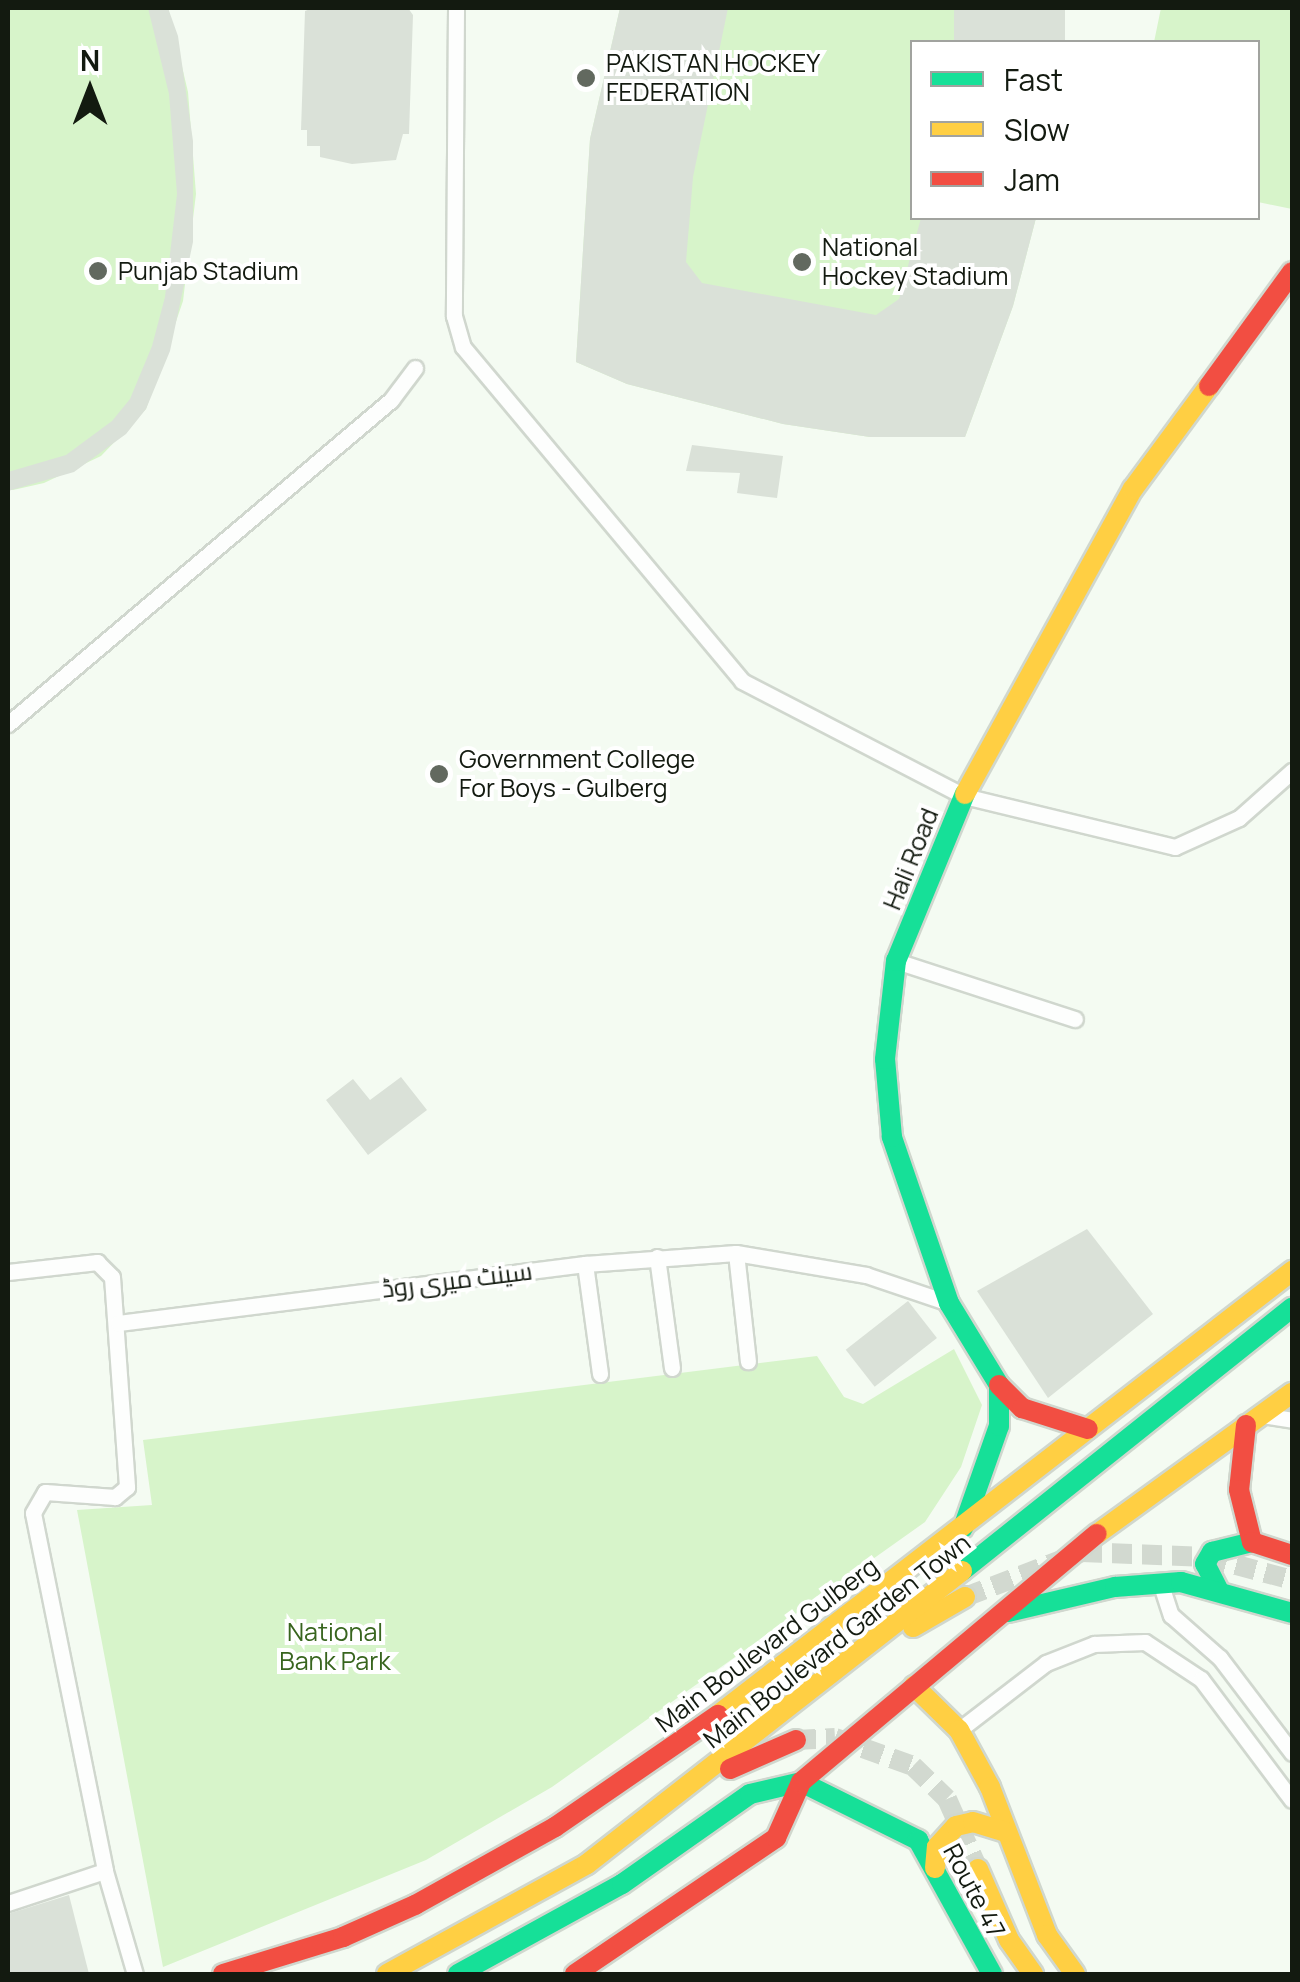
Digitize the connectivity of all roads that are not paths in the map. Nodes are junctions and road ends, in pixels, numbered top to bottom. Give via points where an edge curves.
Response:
1 (456, 8) edge
2 (1292, 272) edge
3 (415, 368) dead end
4 (8, 724) edge
5 (1292, 770) edge
6 (964, 796) junction
7 (896, 962) junction
8 (1075, 1019) dead end
9 (736, 1253) junction
10 (658, 1257) junction
11 (586, 1264) junction
12 (1292, 1271) edge
13 (8, 1272) edge
14 (950, 1302) junction
15 (1292, 1308) edge
16 (118, 1322) junction
17 (748, 1361) dead end
18 (672, 1368) dead end
19 (600, 1374) dead end
20 (999, 1386) junction
21 (1292, 1393) edge
22 (1254, 1420) junction
23 (1292, 1420) edge
24 (1088, 1430) junction
25 (964, 1528) junction
26 (1252, 1542) junction
27 (1292, 1555) edge
28 (1160, 1582) junction
29 (1218, 1589) junction
30 (965, 1596) tunnel mouth
31 (1002, 1614) junction
32 (1291, 1614) edge
33 (914, 1686) junction
34 (808, 1698) junction
35 (959, 1730) junction
36 (796, 1740) tunnel mouth
37 (1292, 1752) edge
38 (801, 1782) junction
39 (696, 1784) junction
40 (1292, 1800) edge
41 (1005, 1832) junction
42 (935, 1868) junction
43 (978, 1869) tunnel mouth
44 (105, 1871) junction
45 (8, 1904) edge
46 (135, 1974) edge
47 (228, 1974) edge
48 (387, 1974) edge
49 (458, 1974) edge
50 (574, 1974) edge
51 (992, 1974) edge
52 (1032, 1974) edge
53 (1075, 1974) edge

1 - 6 street via 454,316 463,347 742,681
2 - 6 main road, Hali Road via 1133,488
3 - 4 street via 391,400
5 - 6 street via 1238,818 1175,847
6 - 7 main road, Hali Road
7 - 8 street
7 - 14 main road, Hali Road via 885,1059 892,1137
9 - 10 street, سینٹ میری روڈ
9 - 14 street, سینٹ میری روڈ via 866,1276
9 - 17 street
10 - 11 street, سینٹ میری روڈ
10 - 18 street
11 - 16 street, سینٹ میری روڈ
11 - 19 street
12 - 24 main road, Main Boulevard Gulberg
13 - 16 street via 97,1262 112,1277
14 - 20 main road, Hali Road
15 - 34 main road, Main Boulevard Garden Town
16 - 44 street via 127,1487 115,1497 45,1492 33,1513
20 - 24 main road via 1022,1408
20 - 25 main road via 999,1426
21 - 22 main road
22 - 23 street
22 - 26 main road via 1239,1490
22 - 31 main road
24 - 25 main road, Main Boulevard Gulberg
25 - 47 main road, Main Boulevard Gulberg via 677,1746 555,1826 415,1906
26 - 27 main road
26 - 29 main road via 1212,1552 1205,1564
28 - 29 main road
28 - 31 main road
28 - 37 street via 1171,1615 1220,1658
29 - 32 main road
30 - 34 main road
31 - 33 main road
33 - 35 main road, Route 47
33 - 38 main road
34 - 39 main road, Main Boulevard Garden Town
35 - 40 street via 1046,1664 1094,1644 1145,1642 1201,1679
35 - 41 main road, Route 47 via 990,1786
36 - 39 main road
38 - 42 main road, Route 47 via 904,1829
38 - 49 main road via 750,1794 622,1884
38 - 50 main road via 776,1838
39 - 48 main road, Main Boulevard Garden Town via 587,1864
41 - 42 main road via 973,1822 956,1826 937,1846
41 - 53 main road, Route 47 via 1046,1935
42 - 51 main road, Route 47
43 - 52 main road via 1008,1940
44 - 45 street
44 - 46 street

